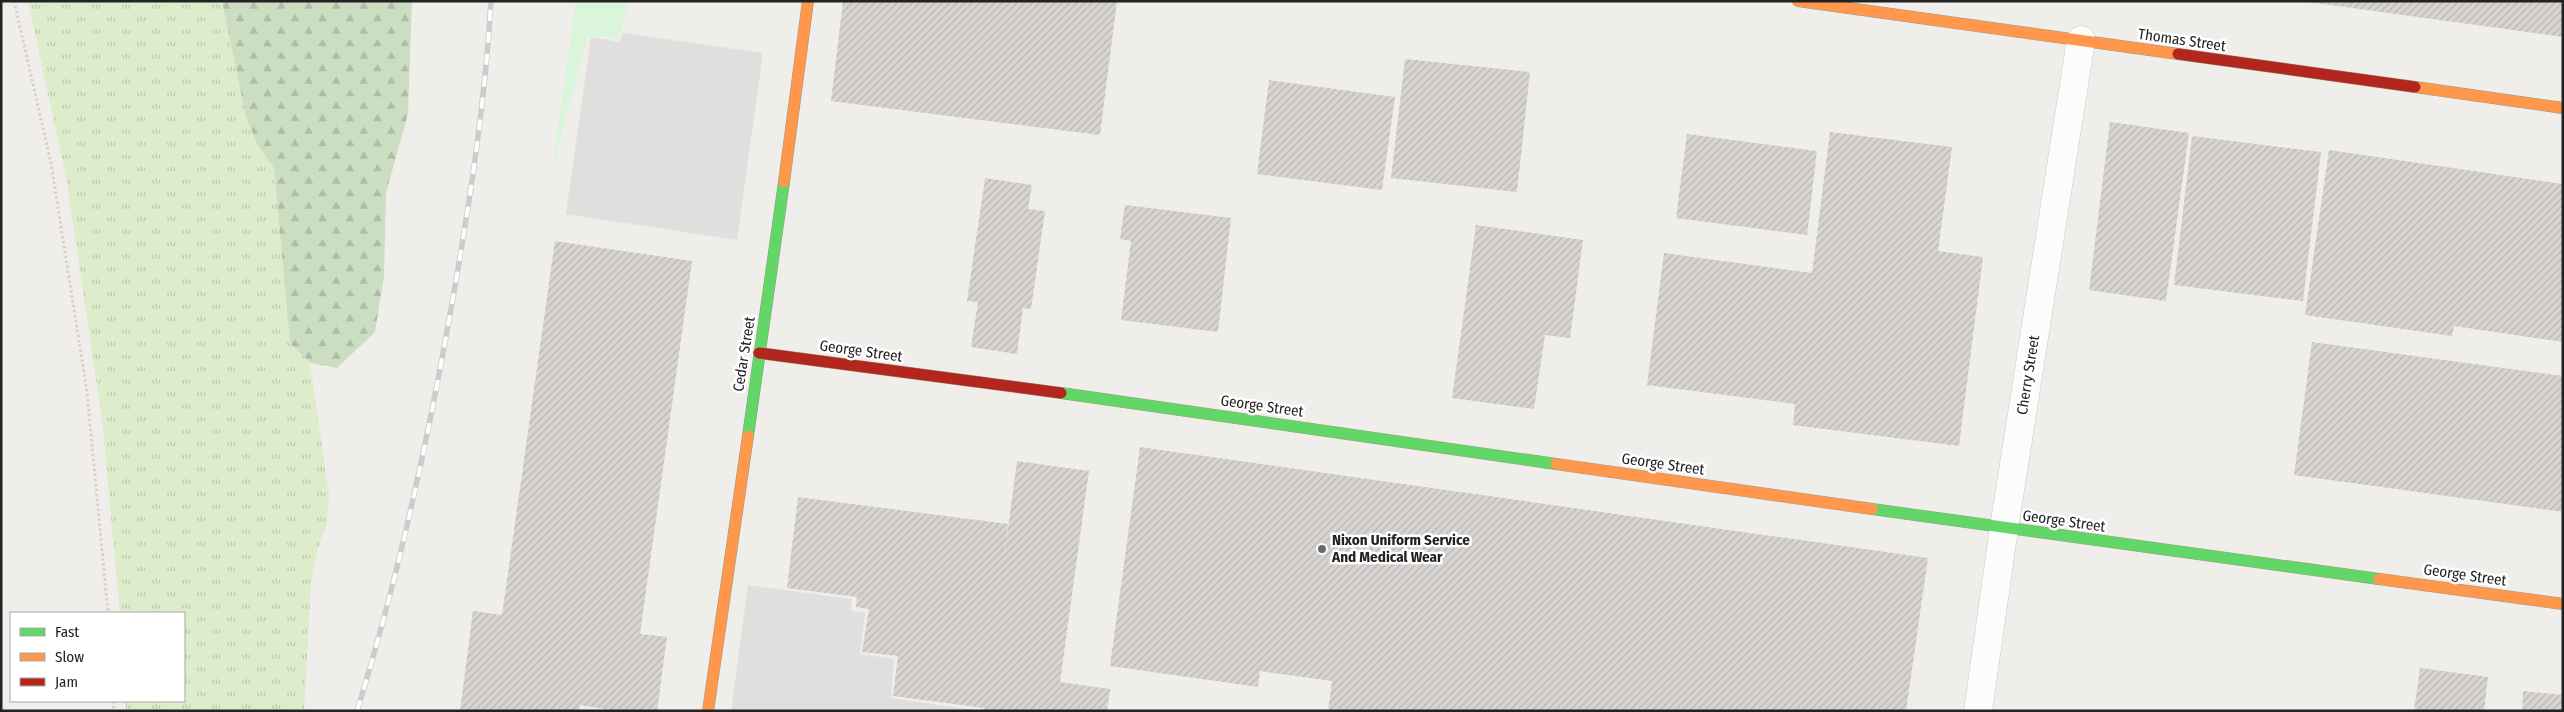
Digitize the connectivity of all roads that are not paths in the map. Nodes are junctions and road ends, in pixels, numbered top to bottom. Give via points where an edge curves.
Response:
1 (808, 1) edge
2 (1798, 1) edge
3 (2080, 40) junction
4 (2563, 108) edge
5 (759, 353) junction
6 (2004, 528) junction
7 (2563, 604) edge
8 (708, 711) edge
9 (1978, 711) edge

1 - 5 street, Cedar Street
2 - 3 street, Thomas Street
3 - 4 street, Thomas Street
3 - 6 street, Cherry Street
5 - 6 street, George Street via 1062,393
5 - 8 street, Cedar Street
6 - 7 street, George Street
6 - 9 street, Cherry Street

